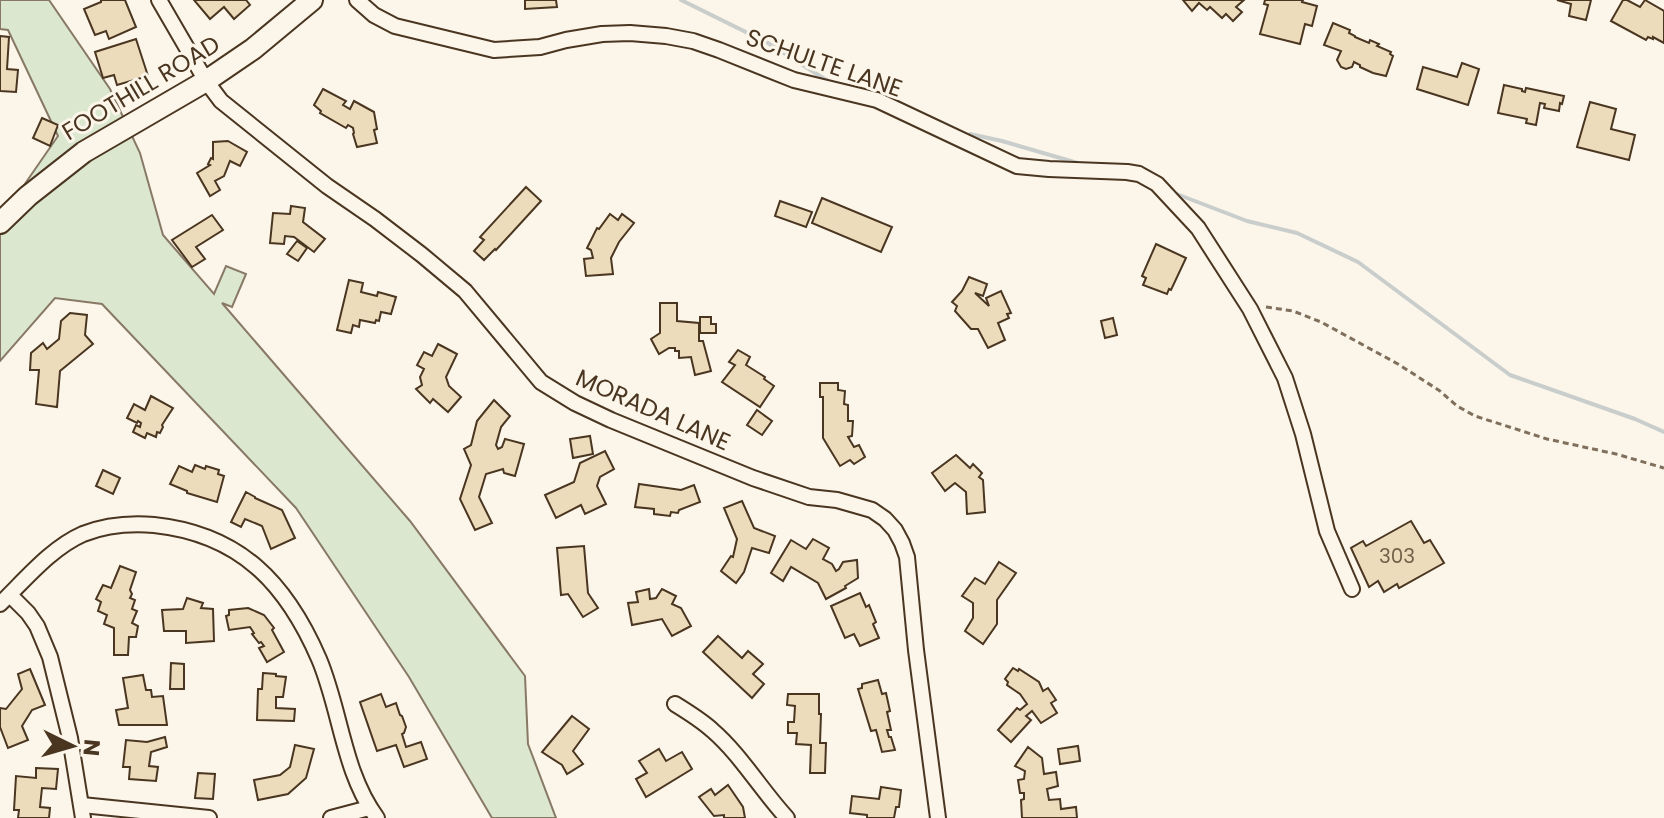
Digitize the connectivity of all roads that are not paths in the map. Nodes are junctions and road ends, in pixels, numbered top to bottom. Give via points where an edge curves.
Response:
1 (159, 0) edge
2 (312, 0) edge
3 (357, 0) edge
4 (206, 81) junction
5 (0, 223) edge
6 (1352, 589) dead end
7 (5, 600) edge
8 (675, 704) dead end
9 (82, 812) edge
10 (373, 813) edge
11 (209, 818) edge
12 (331, 818) edge
13 (787, 818) edge
14 (938, 818) edge

1 - 4 street, MORADA LANE
2 - 4 main road, FOOTHILL ROAD
3 - 6 street, SCHULTE LANE via 395,26 494,50 602,34 693,41 794,80 877,100 1017,166 1114,170 1157,184 1198,228 1250,309 1285,378 1327,531
4 - 5 main road, FOOTHILL ROAD via 84,152
4 - 14 street, MORADA LANE via 221,101 465,291 541,382 611,420 753,478 809,497 857,504 885,519 907,557
7 - 9 street via 28,613 45,641
7 - 10 street via 66,543 116,525 189,531 235,550 270,578 310,641 357,783
8 - 13 street via 733,751
9 - 11 street
10 - 12 street

